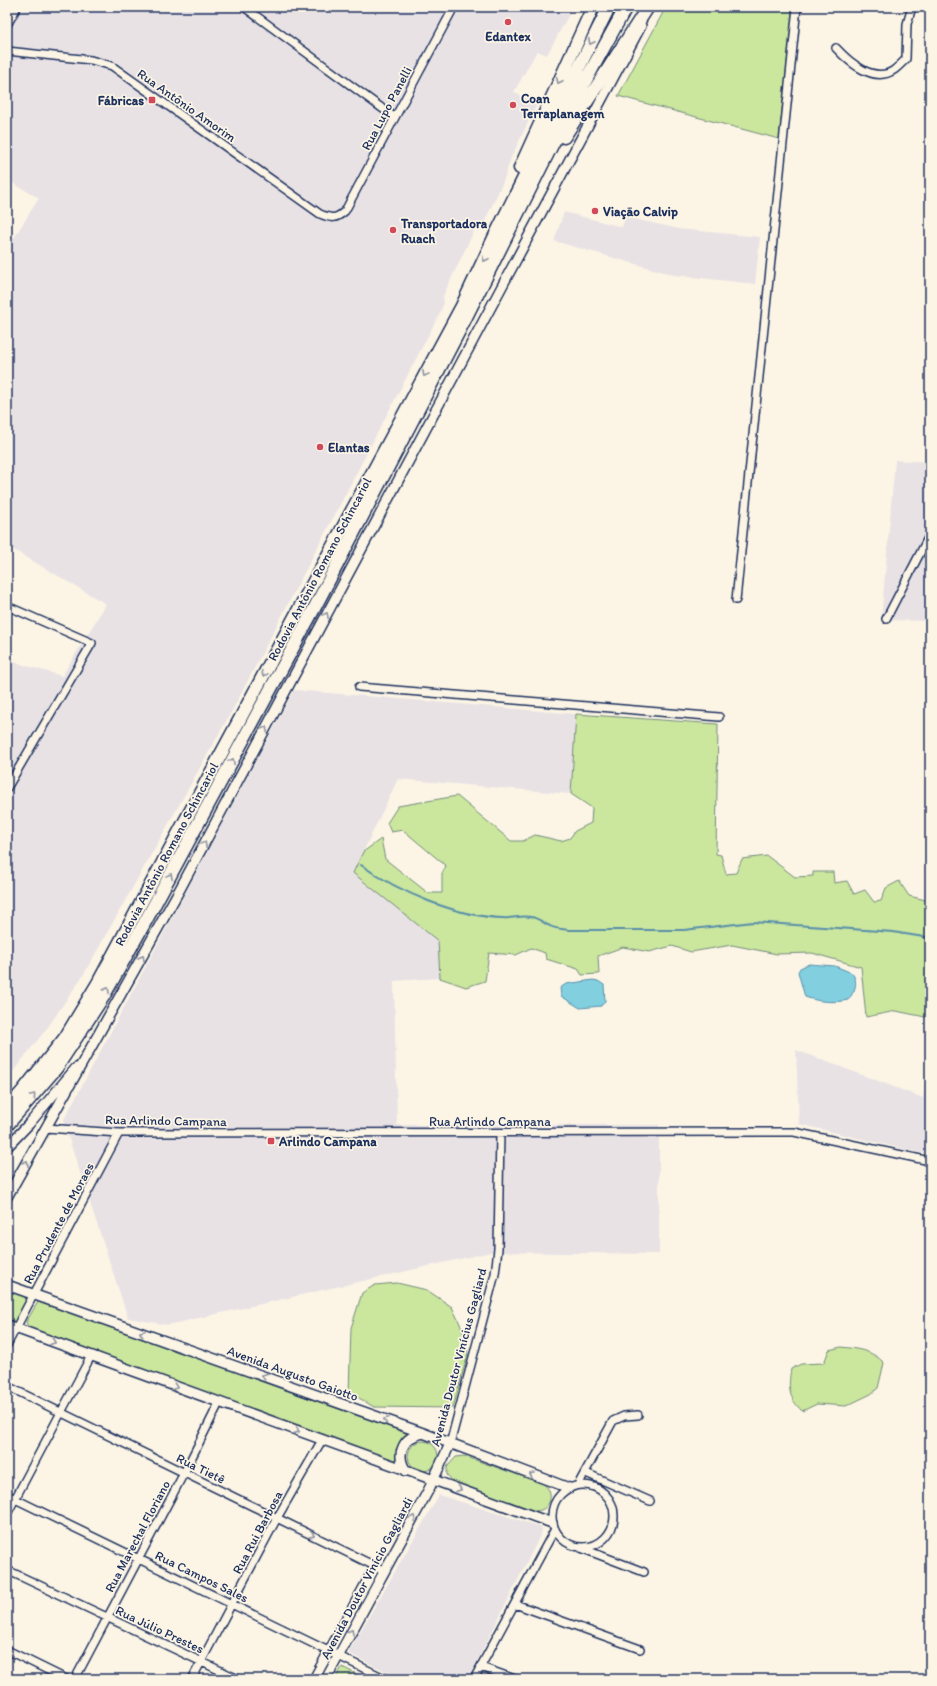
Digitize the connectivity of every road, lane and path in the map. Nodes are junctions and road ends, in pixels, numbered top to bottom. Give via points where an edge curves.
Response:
1 (17, 7) edge
2 (244, 7) edge
3 (454, 7) edge
4 (593, 7) edge
5 (609, 7) edge
6 (626, 7) edge
7 (648, 7) edge
8 (651, 7) edge
9 (798, 7) edge
10 (912, 7) edge
11 (7, 25) edge
12 (836, 48) dead end
13 (7, 51) edge
14 (394, 117) junction
15 (534, 184) junction
16 (337, 218) joint
17 (494, 238) junction
18 (930, 534) edge
19 (736, 600) dead end
20 (7, 606) edge
21 (886, 619) dead end
22 (359, 687) dead end
23 (719, 717) dead end
24 (7, 788) edge
25 (88, 1053) junction
26 (7, 1109) edge
27 (7, 1125) edge
28 (46, 1128) junction
29 (119, 1133) junction
30 (500, 1133) junction
31 (7, 1147) edge
32 (930, 1161) edge
33 (7, 1197) edge
34 (7, 1285) edge
35 (34, 1294) junction
36 (7, 1325) edge
37 (16, 1328) junction
38 (7, 1345) edge
39 (91, 1356) junction
40 (7, 1386) edge
41 (219, 1403) junction
42 (61, 1412) junction
43 (638, 1415) dead end
44 (423, 1433) junction
45 (322, 1440) junction
46 (450, 1444) junction
47 (406, 1471) junction
48 (184, 1473) junction
49 (586, 1473) junction
50 (433, 1480) junction
51 (578, 1485) junction
52 (569, 1488) junction
53 (429, 1489) joint
54 (7, 1495) edge
55 (15, 1498) junction
56 (650, 1501) dead end
57 (7, 1514) edge
58 (277, 1518) junction
59 (554, 1526) junction
60 (577, 1546) junction
61 (138, 1558) junction
62 (375, 1567) junction
63 (7, 1570) edge
64 (384, 1571) junction
65 (644, 1572) dead end
66 (232, 1604) junction
67 (515, 1604) junction
68 (108, 1618) junction
69 (640, 1649) dead end
70 (7, 1650) edge
71 (329, 1651) junction
72 (338, 1656) junction
73 (201, 1662) junction
74 (480, 1667) junction
75 (66, 1679) edge
76 (75, 1679) edge
77 (192, 1679) edge
78 (238, 1679) edge
79 (314, 1679) edge
80 (326, 1679) edge
81 (386, 1679) edge
82 (474, 1679) edge
83 (516, 1679) edge

1 - 11 street
2 - 14 street
3 - 14 street, Rua Lupo Panelli
4 -> 17 highway via 523,160
5 -> 17 highway, Rodovia Antônio Romano Schincariol
6 - 15 highway, Rodovia Antônio Romano Schincariol via 570,109
7 - 15 highway
25 -> 8 street via 180,889
9 - 19 street
10 - 12 street via 908,24 906,59 894,71 885,74 871,73 850,63
13 - 16 street, Rua Antônio Amorim via 91,60 112,66 320,214
14 - 16 street, Rua Lupo Panelli via 345,211
27 -> 15 highway, Rodovia Antônio Romano Schincariol via 57,1067 103,997 316,605
17 -> 26 highway, Rodovia Antônio Romano Schincariol via 458,313 109,963 65,1038
18 - 21 street
20 - 24 street via 92,643
22 - 23 street
25 - 28 street
25 - 31 street
28 - 29 street, Rua Arlindo Campana
33 -> 28 street
29 - 30 street, Rua Arlindo Campana
29 - 35 street, Rua Prudente de Moraes
30 - 32 street, Rua Arlindo Campana via 794,1132
30 - 46 street, Avenida Doutor Vinícius Gagliard via 498,1249 495,1274
34 - 35 street, Avenida Augusto Gaiotto
35 - 37 street, Rua Prudente de Moraes
44 -> 35 street, Avenida Augusto Gaiotto
36 - 37 street
37 - 38 street, Rua Prudente de Moraes
37 -> 39 street
39 -> 41 street
39 - 42 street
40 - 42 street, Rua Tietê
41 -> 45 street
41 - 48 street, Rua Marechal Floriano
42 - 48 street, Rua Tietê
42 - 55 street
43 - 49 street via 624,1416 613,1421
44 - 46 street, Avenida Augusto Gaiotto
44 - 47 street via 410,1438 401,1450 402,1464
45 - 47 street
45 - 58 street, Rua Rui Barbosa
46 - 50 street, Avenida Doutor Vinícius Gagliard
52 -> 46 street, Avenida Augusto Gaiotto
47 - 50 street
48 - 58 street, Rua Tietê
48 - 61 street, Rua Marechal Floriano
49 - 51 street
49 - 56 street
50 - 53 street, Avenida Doutor Vinícius Gagliard
50 -> 59 street
51 - 52 street
51 - 60 street via 598,1489 612,1505 614,1515 613,1525 601,1541 592,1546
52 - 59 street via 560,1494 554,1503
64 -> 53 street, Avenida Doutor Vinício Gagliardi
54 - 55 street, Rua Campos Sales
55 - 57 street
55 - 61 street, Rua Campos Sales
58 -> 62 street, Rua Tietê
58 - 66 street, Rua Rui Barbosa
59 - 60 street via 563,1540
59 - 67 street
60 - 65 street
61 - 66 street, Rua Campos Sales
61 - 68 street, Rua Marechal Floriano
62 - 64 street, Rua Tietê
62 - 71 street
63 - 68 street, Rua Júlio Prestes
72 -> 64 street, Avenida Doutor Vinício Gagliardi
66 - 71 street, Rua Campos Sales
66 - 73 street, Rua Rui Barbosa
67 - 69 street
67 - 74 street
68 - 73 street, Rua Júlio Prestes
68 - 76 street, Rua Marechal Floriano
70 - 75 street
71 - 72 street, Rua Campos Sales
71 - 79 street
72 - 80 street, Avenida Doutor Vinício Gagliardi
72 - 81 street, Rua Campos Sales
73 - 77 street, Rua Rui Barbosa
73 - 78 street, Rua Júlio Prestes
74 - 82 street
74 - 83 street

